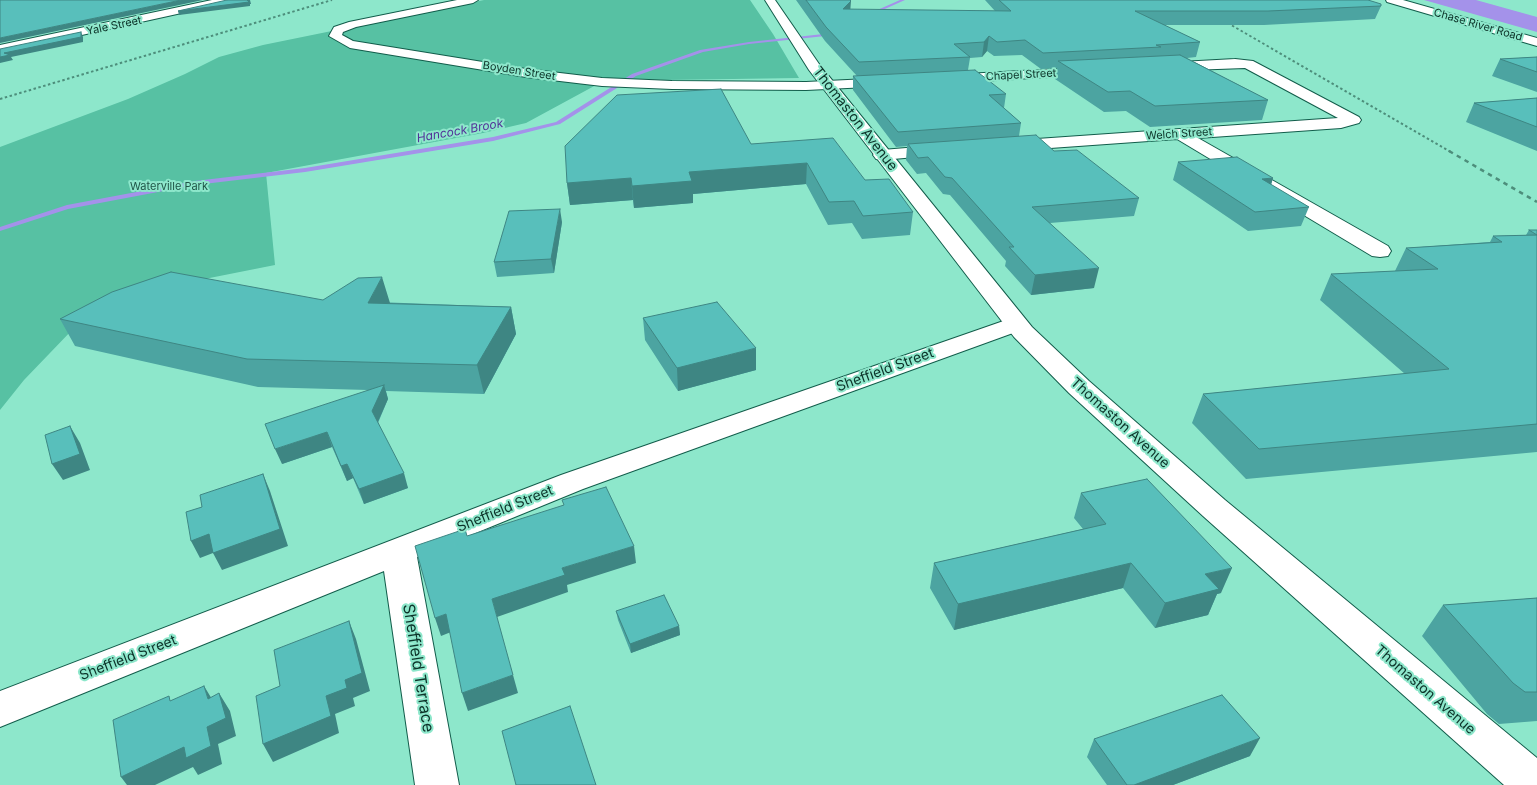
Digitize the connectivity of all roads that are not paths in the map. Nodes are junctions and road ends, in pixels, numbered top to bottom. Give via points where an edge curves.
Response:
1 (227, 0) edge
2 (473, 0) edge
3 (770, 0) edge
4 (1391, 0) edge
5 (437, 3) edge
6 (18, 33) edge
7 (54, 38) junction
8 (1537, 42) edge
9 (0, 49) edge
10 (1151, 68) edge
11 (1103, 70) edge
12 (936, 80) edge
13 (899, 82) edge
14 (828, 85) junction
15 (1180, 134) junction
16 (990, 147) edge
17 (960, 149) edge
18 (882, 155) junction
19 (1380, 251) dead end
20 (1015, 324) junction
21 (399, 552) junction
22 (0, 708) edge
23 (437, 785) edge
24 (1536, 785) edge

1 - 7 street, Yale Street
2 - 5 street
3 - 14 street, Thomaston Avenue
4 - 8 street, Chase River Road
5 - 14 street, Boyden Street via 349,25 338,30 335,36 350,44 602,82
6 - 7 street
7 - 9 street, Yale Street
10 - 15 street, Welch Street via 1244,63 1256,66 1352,121
11 - 12 street, Chapel Street
13 - 14 street
14 - 18 street, Thomaston Avenue
15 - 16 street, Welch Street
15 - 19 street
17 - 18 street
18 - 20 street, Thomaston Avenue
20 - 21 street, Sheffield Street via 572,482
20 - 24 street, Thomaston Avenue via 1067,376 1214,508
21 - 22 street, Sheffield Street
21 - 23 street, Sheffield Terrace

